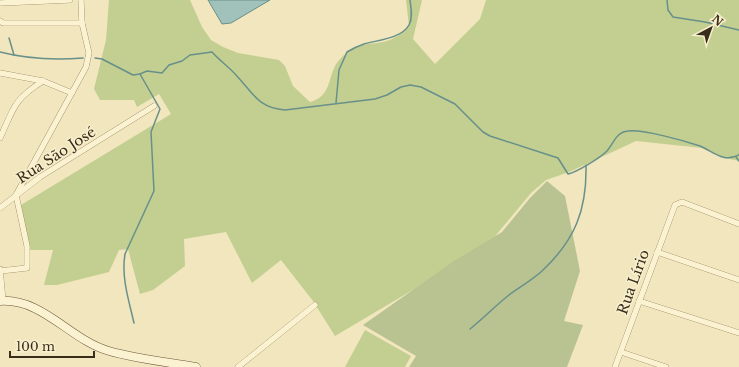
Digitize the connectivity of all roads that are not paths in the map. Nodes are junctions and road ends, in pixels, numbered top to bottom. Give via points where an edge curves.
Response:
1 (70, 0) edge
2 (81, 0) edge
3 (9, 1) edge
4 (0, 3) edge
5 (0, 21) edge
6 (82, 24) junction
7 (0, 73) edge
8 (43, 81) junction
9 (72, 93) junction
10 (154, 106) dead end
11 (0, 136) edge
12 (16, 195) junction
13 (0, 208) edge
14 (739, 224) edge
15 (657, 252) junction
16 (0, 271) edge
17 (739, 280) edge
18 (1, 301) edge
19 (639, 301) junction
20 (315, 305) dead end
21 (739, 333) edge
22 (621, 352) junction
23 (196, 367) edge
24 (238, 367) edge
25 (615, 367) edge
26 (666, 367) edge

1 - 3 street
2 - 6 street
3 - 4 street
5 - 6 street
6 - 9 street via 89,53 86,67
7 - 8 street
8 - 9 street
8 - 11 street via 15,103
9 - 12 street
10 - 12 street, Rua São José via 40,177
12 - 13 street
12 - 16 street, Rua São José via 27,246 27,268
14 - 15 street, Rua Lírio via 682,202 675,205
15 - 17 street
15 - 19 street, Rua Lírio
16 - 18 street
18 - 23 main road via 34,307 86,342 108,351
19 - 21 street
19 - 22 street, Rua Lírio
20 - 24 street
22 - 25 street, Rua Lírio
22 - 26 street

